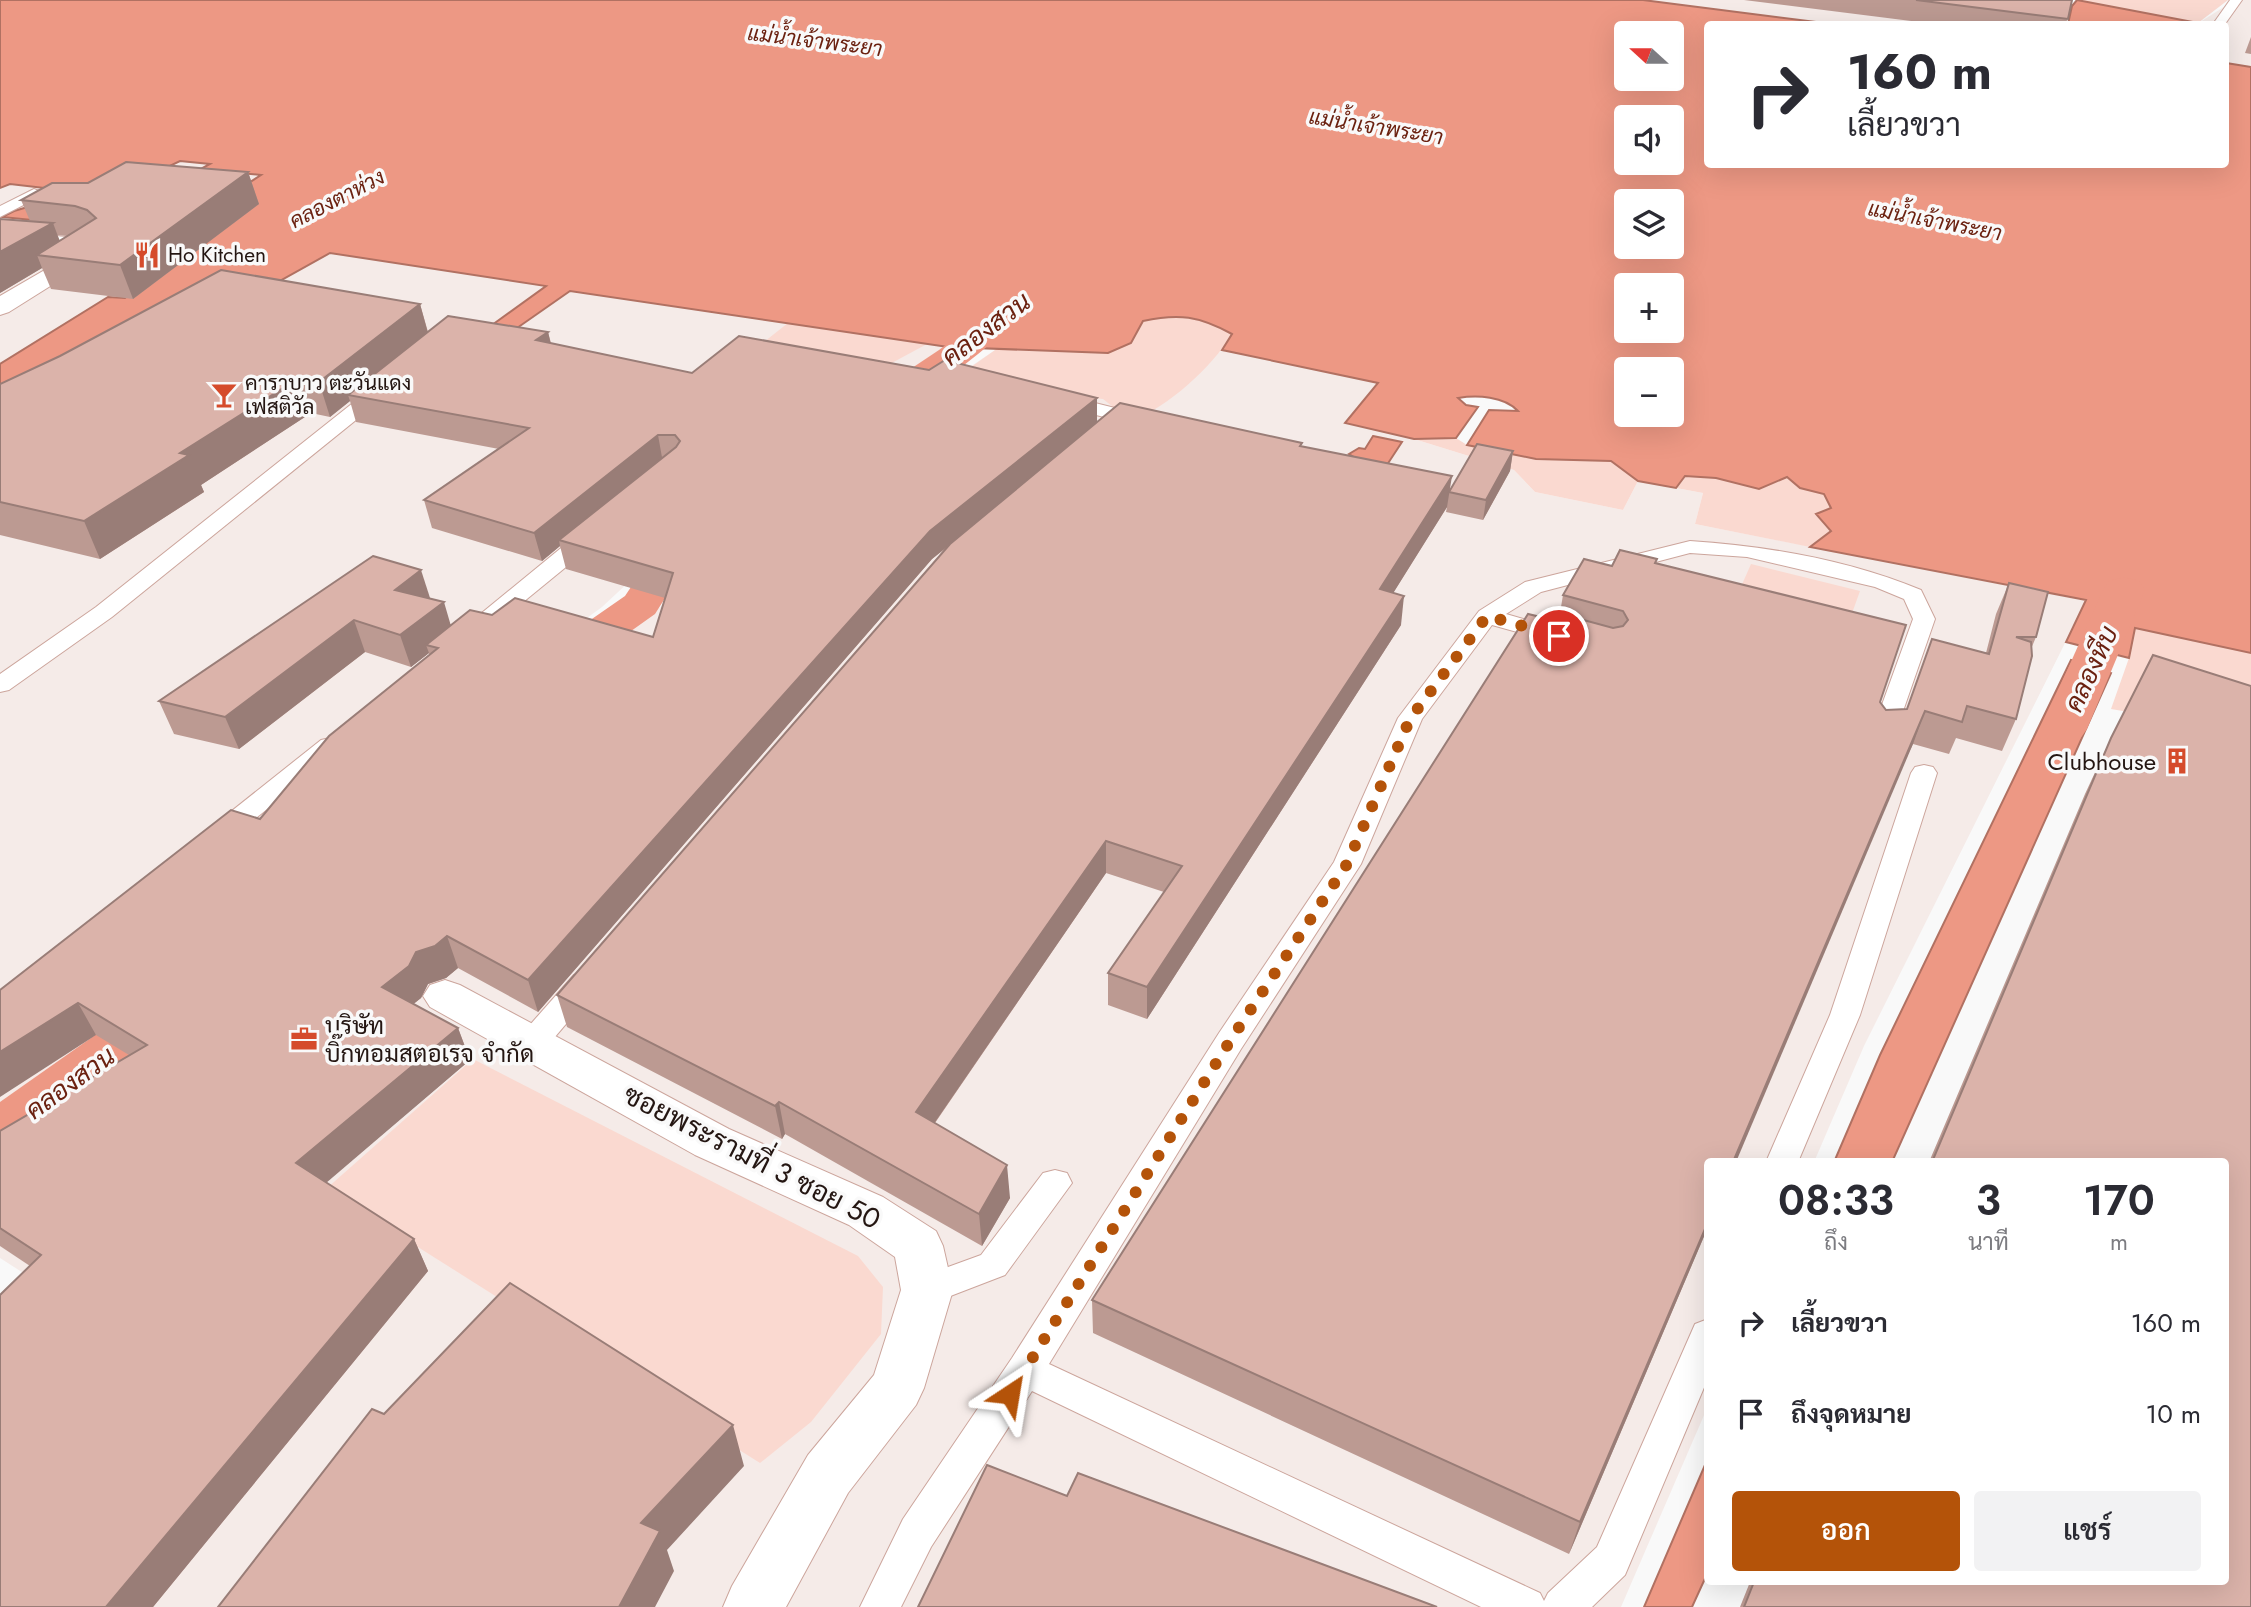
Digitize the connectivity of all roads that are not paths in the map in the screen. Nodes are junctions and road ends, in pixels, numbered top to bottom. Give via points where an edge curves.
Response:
1 (2236, 0) edge
2 (2221, 21) edge
3 (34, 194) edge
4 (0, 212) edge
5 (0, 240) edge
6 (0, 307) edge
7 (394, 379) edge
8 (1037, 395) edge
9 (1080, 453) edge
10 (608, 522) edge
11 (1487, 616) junction
12 (469, 635) edge
13 (1580, 642) edge
14 (0, 685) edge
15 (349, 731) edge
16 (1884, 735) edge
17 (1924, 773) dead end
18 (197, 852) edge
19 (597, 968) edge
20 (445, 996) dead end
21 (532, 1043) junction
22 (1784, 1158) edge
23 (1055, 1183) dead end
24 (927, 1290) junction
25 (1704, 1344) edge
26 (1025, 1370) junction
27 (754, 1607) edge
28 (880, 1607) edge
29 (1526, 1607) edge
30 (1562, 1607) edge

1 - 2 lane
3 - 4 lane
5 - 6 street via 82,246 94,251
7 - 14 lane via 104,612
8 - 9 lane via 1112,413 1116,422
10 - 12 lane
11 - 13 lane
11 - 16 lane via 1533,587 1690,547 1747,551 1882,582 1913,595 1924,620
11 - 26 lane via 1410,719 1347,864
15 - 18 lane
17 - 22 lane via 1845,1015
19 - 21 lane
20 - 21 street, ซอยพระรามที่ 3 ซอย 50
21 - 24 street, ซอยพระรามที่ 3 ซอย 50 via 712,1142 866,1211 918,1246
23 - 24 lane via 993,1265
24 - 27 street, ซอยพระรามที่ 3 ซอย 50 via 897,1388 828,1475
25 - 30 lane via 1611,1560
26 - 28 lane via 918,1533
26 - 29 lane

